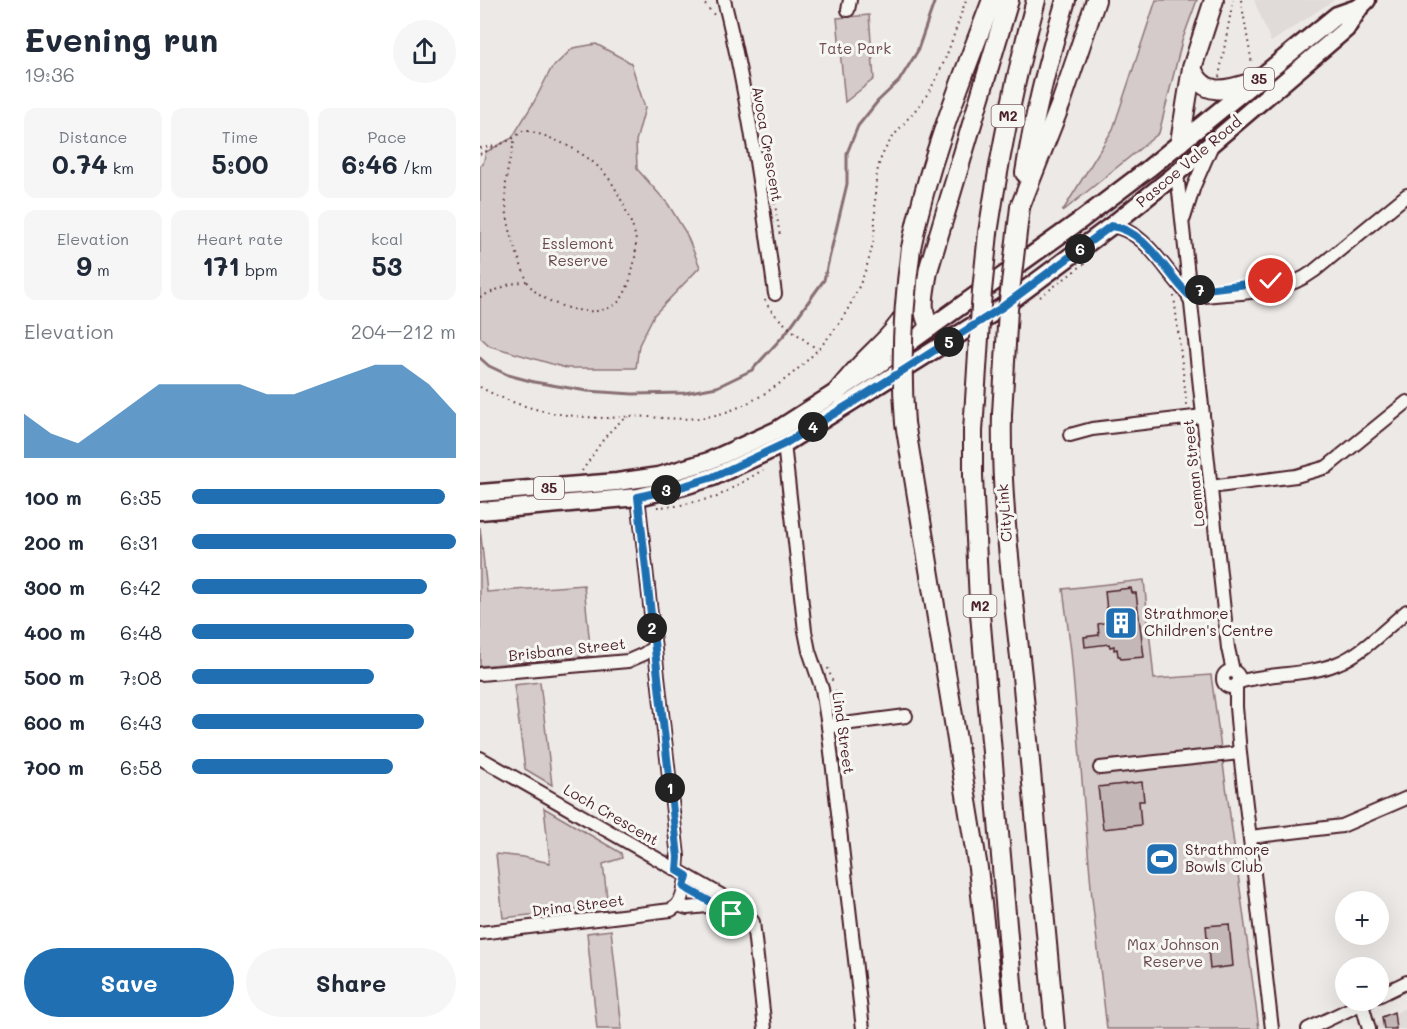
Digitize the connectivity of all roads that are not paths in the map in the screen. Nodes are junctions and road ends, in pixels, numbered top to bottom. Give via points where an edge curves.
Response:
1 (724, 0) edge
2 (992, 0) edge
3 (1009, 0) edge
4 (1036, 0) edge
5 (1066, 0) edge
6 (1096, 0) edge
7 (1214, 0) edge
8 (1364, 3) edge
9 (1192, 68) junction
10 (1254, 73) junction
11 (1180, 142) junction
12 (1212, 143) junction
13 (1177, 173) junction
14 (1407, 195) edge
15 (1020, 207) junction
16 (1183, 222) junction
17 (1111, 226) junction
18 (928, 272) junction
19 (770, 294) road end
20 (1189, 297) junction
21 (930, 327) junction
22 (952, 339) junction
23 (836, 393) junction
24 (1407, 402) edge
25 (1203, 416) junction
26 (1070, 435) dead end
27 (784, 444) junction
28 (1210, 487) junction
29 (480, 493) edge
30 (638, 497) junction
31 (480, 511) edge
32 (1407, 611) edge
33 (654, 647) junction
34 (480, 674) edge
35 (1234, 678) junction
36 (906, 717) dead end
37 (828, 726) junction
38 (1240, 753) junction
39 (480, 758) edge
40 (1100, 768) dead end
41 (1407, 798) edge
42 (1250, 837) junction
43 (682, 873) junction
44 (678, 905) junction
45 (707, 906) dead end
46 (480, 933) edge
47 (1407, 982) edge
48 (1389, 991) edge
49 (1347, 1011) edge
50 (1367, 1011) edge
51 (765, 1029) edge
52 (863, 1029) edge
53 (996, 1029) edge
54 (1016, 1029) edge
55 (1055, 1029) edge
56 (1272, 1029) edge
57 (1308, 1029) edge
58 (1369, 1029) edge

1 - 19 street, Avoca Crescent via 758,172
2 - 53 highway, bridge via 940,138 922,198 911,248 901,352 905,423 978,868
3 - 18 highway
4 - 54 highway, CityLink / M2, bridge via 1011,96 988,233 973,431 979,602
5 - 15 highway, CityLink / M2 via 1040,98
6 - 15 highway
7 - 9 highway
8 - 10 main road, Pascoe Vale Road / 35 via 1337,15
8 - 12 main road, Pascoe Vale Road / 35 via 1346,29
9 - 10 highway via 1210,89 1240,86
9 - 11 highway
10 - 11 main road, Pascoe Vale Road / 35
11 - 13 main road
11 - 21 main road, Pascoe Vale Road / 35 via 1080,220
12 - 13 main road, Pascoe Vale Road / 35
12 - 16 street
13 - 16 street, Loeman Street
13 - 17 main road, Pascoe Vale Road / 35
14 - 20 street via 1299,281 1277,288
15 - 55 highway, CityLink / M2, bridge via 1008,309 1001,444 1006,534
16 - 20 street, Loeman Street
17 - 20 street via 1132,233
17 - 22 main road, Pascoe Vale Road / 35 via 1001,308
18 - 21 highway via 923,305
18 - 23 highway via 900,324
20 - 25 street, Loeman Street
21 - 22 main road
21 - 23 main road, Pascoe Vale Road / 35
22 - 27 main road, Pascoe Vale Road / 35
23 - 29 main road, Pascoe Vale Road / 35 via 777,430 682,470 617,482
24 - 28 street via 1327,467 1296,476
25 - 26 street
25 - 28 street, Loeman Street
27 - 30 main road, Pascoe Vale Road / 35 via 713,477
27 - 37 street, Lind Street via 805,631
28 - 35 street, Loeman Street
30 - 31 main road, Pascoe Vale Road / 35
30 - 33 street
32 - 35 street via 1335,665
33 - 34 street, Brisbane Street via 628,661
33 - 43 street
35 - 38 street, Loeman Street
36 - 37 street
37 - 52 street, Lind Street
38 - 40 street
38 - 42 street, Loeman Street
39 - 43 street, Loch Crescent
41 - 42 street via 1342,826
42 - 56 street, Loeman Street
43 - 44 street
43 - 51 street, Loch Crescent via 740,906 753,922
44 - 45 street, Drina Street
44 - 46 street, Drina Street via 664,911
47 - 48 street
49 - 57 street
50 - 58 street

